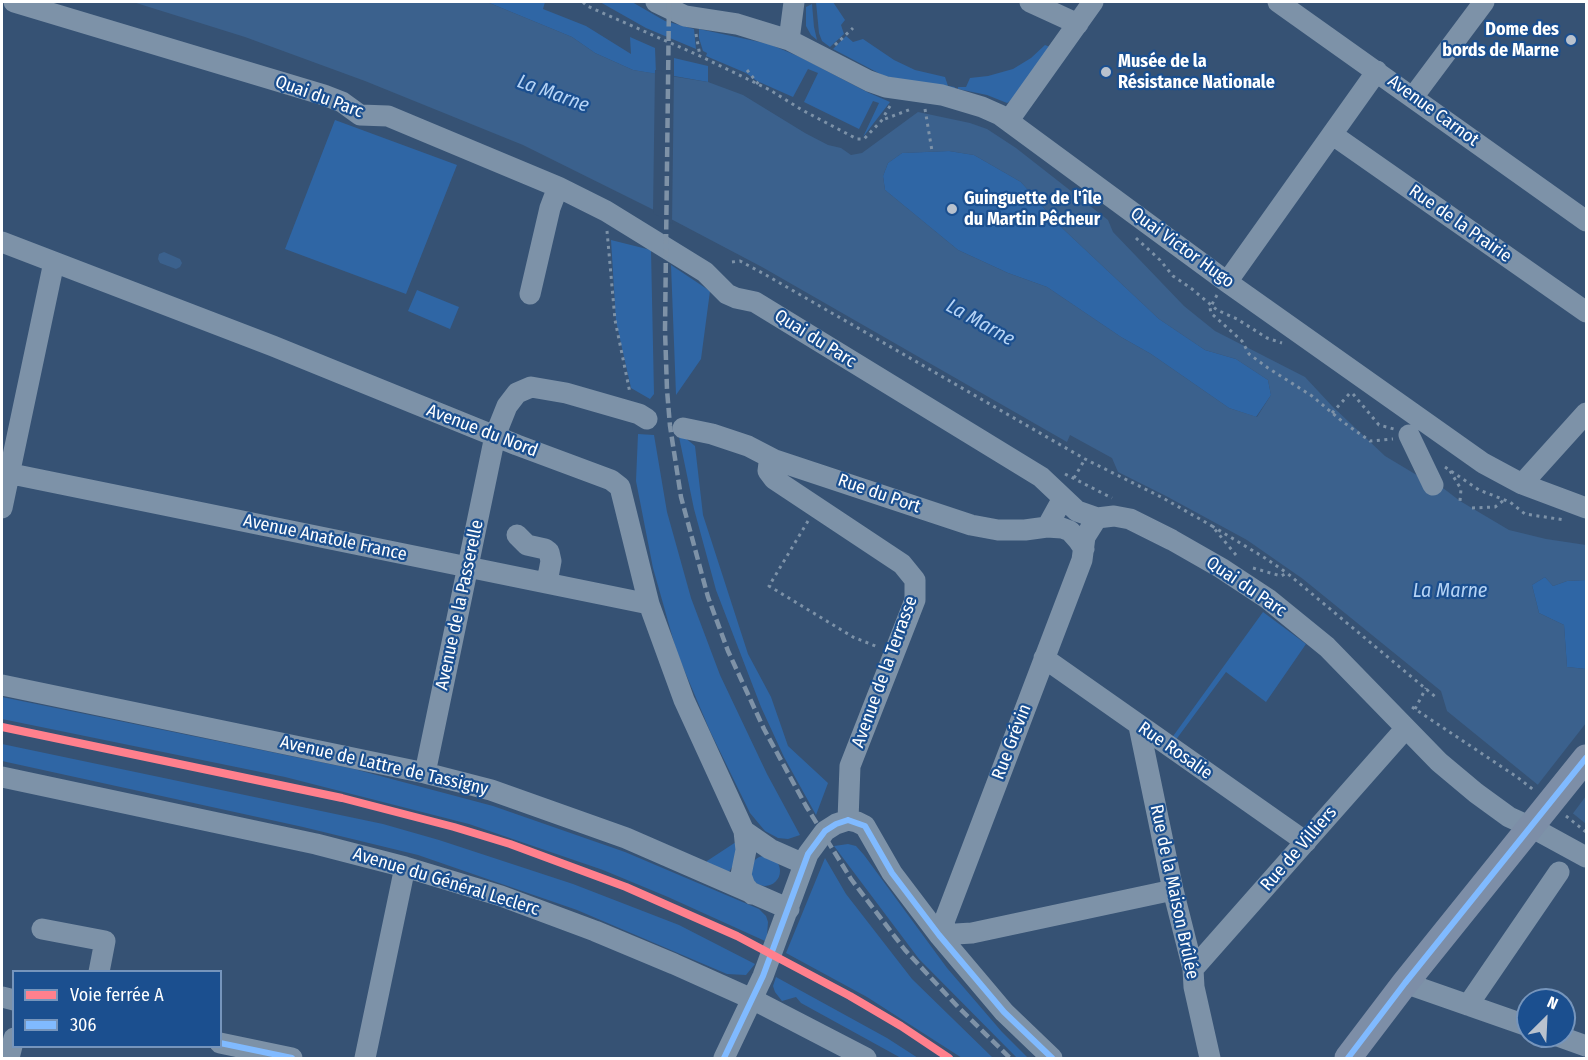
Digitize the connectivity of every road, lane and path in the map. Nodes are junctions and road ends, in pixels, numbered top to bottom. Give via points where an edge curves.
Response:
1 (14, 2) edge
2 (583, 2) edge
3 (656, 2) edge
4 (794, 2) edge
5 (1030, 2) edge
6 (1093, 2) edge
7 (1278, 2) edge
8 (1484, 2) edge
9 (1078, 24) junction
10 (697, 26) dead end
11 (852, 28) dead end
12 (845, 35) dead end
13 (789, 40) junction
14 (700, 56) junction
15 (747, 70) dead end
16 (1377, 72) junction
17 (759, 85) junction
18 (1413, 97) junction
19 (784, 98) junction
20 (792, 99) dead end
21 (895, 99) dead end
22 (924, 104) dead end
23 (930, 112) dead end
24 (884, 118) junction
25 (1009, 120) junction
26 (1333, 135) junction
27 (932, 151) dead end
28 (558, 187) junction
29 (1587, 221) edge
30 (606, 223) dead end
31 (1133, 236) dead end
32 (2, 242) edge
33 (54, 261) junction
34 (732, 262) dead end
35 (1223, 286) junction
36 (530, 294) dead end
37 (1211, 304) junction
38 (1587, 312) edge
39 (1287, 346) dead end
40 (630, 390) dead end
41 (1332, 413) junction
42 (1587, 413) edge
43 (647, 418) dead end
44 (683, 428) dead end
45 (1409, 435) junction
46 (495, 436) junction
47 (1085, 459) junction
48 (775, 460) junction
49 (1450, 471) dead end
50 (5, 473) edge
51 (1074, 478) dead end
52 (1433, 484) dead end
53 (1522, 484) junction
54 (1063, 498) junction
55 (1504, 500) dead end
56 (1460, 501) dead end
57 (817, 507) junction
58 (2, 508) edge
59 (1472, 508) dead end
60 (1587, 508) edge
61 (1097, 518) junction
62 (1212, 526) junction
63 (1047, 527) junction
64 (517, 535) dead end
65 (1084, 549) junction
66 (1237, 556) dead end
67 (468, 566) junction
68 (1287, 573) junction
69 (1246, 574) dead end
70 (547, 582) junction
71 (649, 604) junction
72 (894, 653) junction
73 (1044, 658) junction
74 (2, 685) edge
75 (1426, 688) junction
76 (1438, 699) dead end
77 (1415, 709) dead end
78 (1138, 726) junction
79 (1406, 728) junction
80 (1587, 758) edge
81 (425, 773) junction
82 (2, 777) edge
83 (848, 820) junction
84 (1531, 827) junction
85 (744, 831) junction
86 (1306, 842) junction
87 (770, 849) junction
88 (1587, 857) edge
89 (745, 859) junction
90 (806, 859) junction
91 (405, 867) junction
92 (1559, 872) dead end
93 (1173, 890) junction
94 (752, 894) junction
95 (786, 916) junction
96 (42, 929) dead end
97 (939, 935) junction
98 (1193, 969) junction
99 (99, 970) edge
100 (1405, 983) junction
101 (753, 999) junction
102 (1468, 1005) junction
103 (1516, 1022) edge
104 (222, 1043) edge
105 (292, 1059) edge
106 (364, 1059) edge
107 (724, 1059) edge
108 (866, 1059) edge
109 (1052, 1059) edge
110 (1210, 1059) edge
111 (1348, 1059) edge

1 - 28 street, Quai du Parc via 324,95 360,115 388,116
2 - 14 path
3 - 13 street, Quai Victor Hugo via 685,16 737,24
4 - 13 street
5 - 9 street
6 - 9 street
7 - 16 street, Avenue Carnot
8 - 18 street
9 - 25 street
10 - 14 path
11 - 12 path
13 - 25 street, Quai Victor Hugo via 869,81 982,107
14 - 17 path
15 - 17 path
16 - 18 street, Avenue Carnot
16 - 26 street
17 - 19 path
18 - 29 street, Avenue Carnot
19 - 20 path
19 - 24 path via 860,140
21 - 24 path
22 - 27 path
23 - 24 path via 911,109
25 - 35 street, Quai Victor Hugo
26 - 35 street
26 - 38 street, Rue de la Prairie
28 - 36 street
28 - 54 street, Quai du Parc via 606,211 705,272 727,294 755,302 1041,477
30 - 40 path via 615,320
31 - 37 path via 1173,276
32 - 33 street, Avenue du Nord
33 - 46 street, Avenue du Nord
33 - 50 street
34 - 47 path via 740,261 766,274
35 - 37 path
35 - 53 street, Quai Victor Hugo via 1484,463
37 - 39 path
37 - 41 path via 1211,312 1242,341 1249,354
41 - 45 path via 1370,441
41 - 45 path via 1350,391 1379,425
42 - 53 street
43 - 46 street via 566,393 531,387 517,393 507,406
44 - 48 street, Rue du Port via 748,446
45 - 52 street
46 - 67 street, Avenue de la Passerelle
46 - 71 street, Avenue du Nord via 620,487
47 - 51 path
47 - 62 path
48 - 57 street, Avenue de la Terrasse via 769,463 768,471 774,478
48 - 63 street, Rue du Port via 970,525 998,530
49 - 56 path via 1461,489
50 - 58 street
50 - 67 street, Avenue Anatole France
53 - 60 street, Quai Victor Hugo
54 - 61 street, Quai du Parc via 1077,511
54 - 63 street
55 - 59 path via 1495,507
57 - 72 street, Avenue de la Terrasse via 902,564 915,579 915,600
57 - 72 path via 769,586 853,637
61 - 65 street, Rue Grévin via 1085,537
61 - 79 street, Quai du Parc via 1130,519 1211,562 1268,599 1328,647
62 - 66 path
62 - 68 path
63 - 65 street via 1070,531
64 - 70 street via 527,545 549,552
65 - 73 street, Rue Grévin
67 - 70 street, Avenue Anatole France
67 - 81 street, Avenue de la Passerelle
68 - 69 path via 1281,576 1250,567
68 - 75 path
70 - 71 street, Avenue Anatole France
71 - 85 street, Avenue du Nord via 684,700
72 - 83 street, Avenue de la Terrasse via 850,766
73 - 78 street, Rue Rosalie
73 - 97 street, Rue Grévin
74 - 81 street, Avenue de Lattre de Tassigny
75 - 76 path
75 - 77 path
78 - 86 street, Rue Rosalie
78 - 93 street, Rue de la Maison Brûlée
79 - 84 street, Quai du Parc via 1476,793 1509,817
79 - 86 street, Rue de Villiers
80 - 84 main road
81 - 94 street, Avenue de Lattre de Tassigny via 491,790 626,838
82 - 91 street, Avenue du Général Leclerc via 316,844
83 - 90 street via 825,831
83 - 97 street via 858,822 871,833 892,873
84 - 88 street, Quai du Parc
84 - 100 main road
85 - 87 street
85 - 89 street
86 - 98 street, Rue de Villiers
87 - 89 street
87 - 90 street
89 - 94 street via 741,875
90 - 95 street
91 - 101 street, Avenue du Général Leclerc via 501,896 595,931
91 - 106 street
92 - 102 street
93 - 97 street via 972,933
93 - 98 street, Rue de la Maison Brûlée
94 - 95 street, Avenue de Lattre de Tassigny
95 - 101 street
96 - 99 street via 105,941
97 - 109 street via 1004,1012
98 - 110 street, Rue de la Maison Brûlée
100 - 102 street
100 - 111 main road
101 - 107 street
101 - 108 street, Avenue du Général Leclerc
102 - 103 street
104 - 105 street

